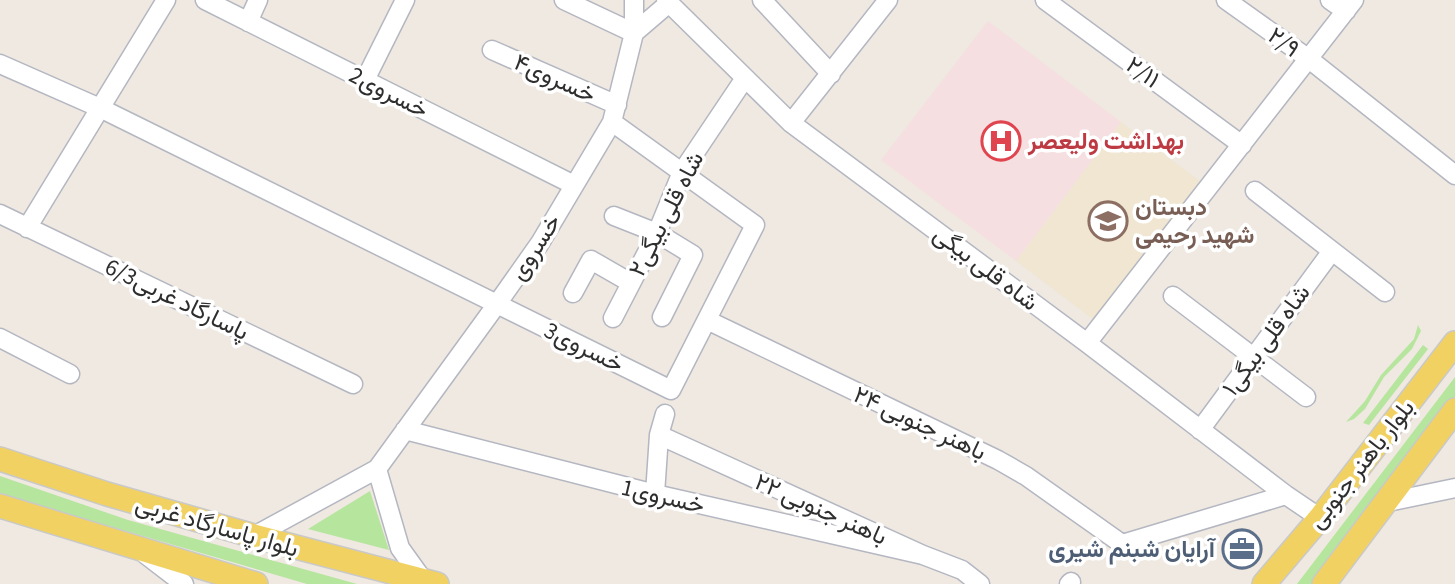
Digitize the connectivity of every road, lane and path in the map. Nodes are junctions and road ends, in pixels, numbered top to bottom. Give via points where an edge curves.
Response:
1 (166, 0) edge
2 (205, 0) edge
3 (258, 0) edge
4 (405, 0) edge
5 (564, 0) edge
6 (634, 0) edge
7 (762, 0) edge
8 (887, 0) edge
9 (1045, 0) edge
10 (1226, 0) edge
11 (1330, 0) edge
12 (668, 1) edge
13 (1350, 6) edge
14 (248, 22) junction
15 (634, 33) junction
16 (492, 50) dead end
17 (1309, 59) junction
18 (0, 64) edge
19 (831, 74) junction
20 (745, 78) junction
21 (366, 80) junction
22 (100, 108) junction
23 (615, 114) junction
24 (791, 123) junction
25 (1242, 145) junction
26 (682, 172) junction
27 (1455, 175) edge
28 (574, 185) junction
29 (1255, 191) dead end
30 (0, 214) edge
31 (614, 216) dead end
32 (27, 228) junction
33 (657, 233) junction
34 (1332, 251) junction
35 (631, 283) junction
36 (1385, 292) dead end
37 (573, 293) dead end
38 (1173, 296) dead end
39 (497, 304) junction
40 (662, 317) dead end
41 (613, 318) dead end
42 (708, 320) junction
43 (0, 338) edge
44 (1455, 342) edge
45 (1087, 343) junction
46 (1254, 357) junction
47 (70, 374) dead end
48 (353, 384) dead end
49 (1306, 397) dead end
50 (665, 414) dead end
51 (1452, 423) edge
52 (405, 430) junction
53 (1200, 430) junction
54 (659, 435) junction
55 (0, 459) edge
56 (377, 469) junction
57 (1455, 488) edge
58 (655, 494) junction
59 (1286, 495) junction
60 (1383, 503) junction
61 (0, 506) edge
62 (1320, 518) junction
63 (254, 537) junction
64 (139, 549) junction
65 (923, 555) junction
66 (430, 582) edge
67 (184, 584) edge
68 (256, 584) edge
69 (980, 584) edge
70 (1264, 584) edge
71 (1324, 584) edge

1 - 22 street
2 - 14 street, خسروى2
3 - 14 street
4 - 21 street
5 - 15 street
6 - 15 street, خسروى
7 - 19 street
8 - 19 street
9 - 25 street, ۲/۱۱
10 - 17 street, ۲/۹
11 - 13 street
12 - 15 street
12 - 20 street, شاه قلی بیگی
13 - 17 street
14 - 21 street, خسروى2
15 - 23 street, خسروى
16 - 23 street, خسروى۴
17 - 25 street
17 - 27 street, ۲/۹
18 - 22 street, 3خسروى
19 - 24 street
20 - 24 street, شاه قلی بیگی
20 - 26 street, شاه قلی بیگی۲
21 - 28 street, خسروى2
22 - 32 street
22 - 39 street, 3خسروى
23 - 26 street, خسروى۴
23 - 28 street, خسروى
24 - 45 street, شاه قلی بیگی
25 - 45 street
26 - 33 street, شاه قلی بیگی۲
26 - 42 street, خسروى۴ via 755,225
28 - 39 street, خسروى
29 - 34 street
30 - 32 street, پاسارگاد غربی6/3
31 - 33 street
32 - 48 street, پاسارگاد غربی6/3
33 - 35 street, شاه قلی بیگی۲
33 - 40 street via 693,256
34 - 36 street
34 - 46 street, شاه قلی بیگی۱
35 - 37 street via 591,260
35 - 41 street, شاه قلی بیگی۲
38 - 46 street
39 - 42 street, 3خسروى via 671,390
39 - 52 street, خسروى
42 - 59 street, ۲۴ باهنر جنوبی via 998,460 1122,544
43 - 47 street
44 - 62 main road, بلوار باهنر جنوبی
45 - 53 street, شاه قلی بیگی
46 - 49 street
46 - 53 street, شاه قلی بیگی۱
50 - 54 street
51 - 60 main road, بلوار باهنر جنوبی
52 - 56 street, خسروى
52 - 58 street, خسروى1
53 - 59 street, شاه قلی بیگی
54 - 58 street
54 - 65 street, ۲۲ باهنر جنوبی
55 - 63 main road, بلوار پاسارگاد غربی
56 - 63 street
56 - 66 street via 400,548
57 - 60 street
58 - 65 street, خسروى1
59 - 62 street, شاه قلی بیگی
60 - 71 main road, بلوار باهنر جنوبی
61 - 64 main road, بلوار پاسارگاد غربی
62 - 70 main road, بلوار باهنر جنوبی
63 - 66 main road, بلوار پاسارگاد غربی
64 - 67 street
64 - 68 main road, بلوار پاسارگاد غربی
65 - 69 street, ۲۲ باهنر جنوبی via 962,570

